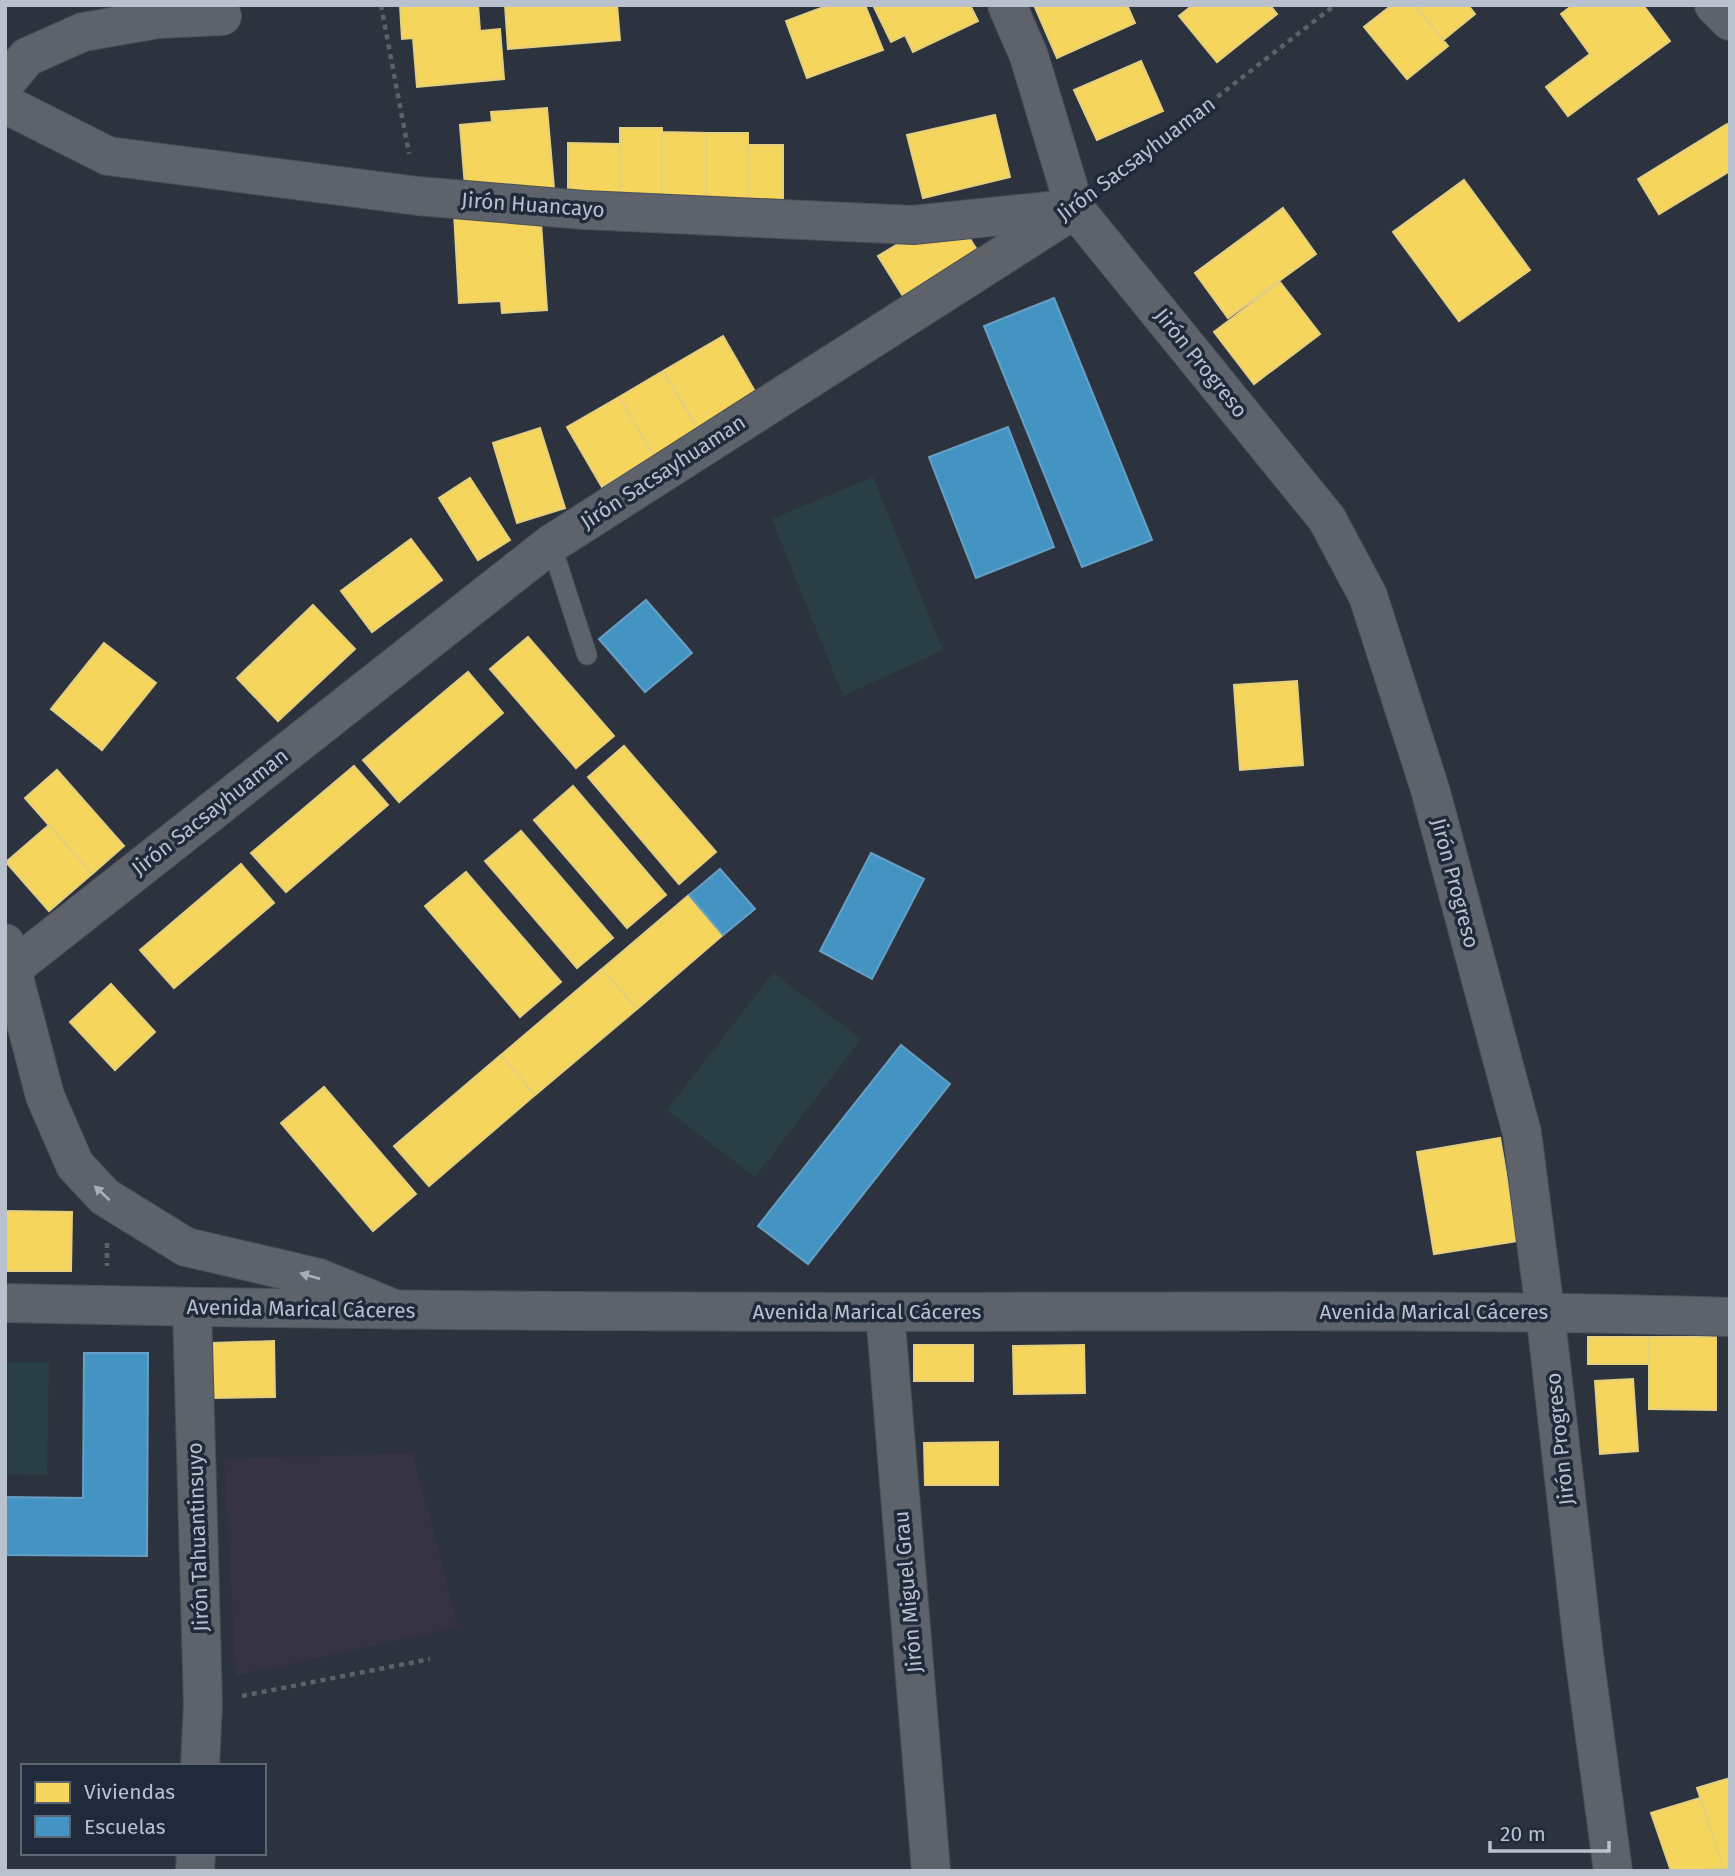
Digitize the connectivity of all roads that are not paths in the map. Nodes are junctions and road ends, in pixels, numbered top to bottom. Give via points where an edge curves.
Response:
1 (1007, 5) edge
2 (1714, 5) edge
3 (222, 16) dead end
4 (1730, 21) edge
5 (5, 83) edge
6 (5, 104) edge
7 (1075, 208) junction
8 (551, 544) junction
9 (587, 655) dead end
10 (9, 955) edge
11 (5, 1303) edge
12 (192, 1308) junction
13 (397, 1310) junction
14 (1545, 1311) junction
15 (885, 1312) junction
16 (1730, 1317) edge
17 (200, 1764) edge
18 (931, 1871) edge
19 (1613, 1871) edge

1 - 7 street, Jirón Progreso via 1030,55
2 - 4 street
3 - 5 street via 158,19 83,32 27,57
6 - 7 street, Jirón Huancayo via 108,156 418,196 584,210 913,225
7 - 8 street, Jirón Sacsayhuaman
7 - 14 street, Jirón Progreso via 1327,519 1368,596 1430,789 1521,1133
8 - 9 lane
8 - 10 street, Jirón Sacsayhuaman
13 -> 10 street via 319,1278 186,1247 105,1197 75,1165 44,1096
11 - 12 street, Avenida Marical Cáceres
12 - 13 street, Avenida Marical Cáceres
12 - 17 street, Jirón Tahuantinsuyo via 203,1704
13 - 15 street, Avenida Marical Cáceres
14 - 15 street, Avenida Marical Cáceres
14 - 16 street, Avenida Marical Cáceres
14 - 19 street, Jirón Progreso
15 - 18 street, Jirón Miguel Grau

